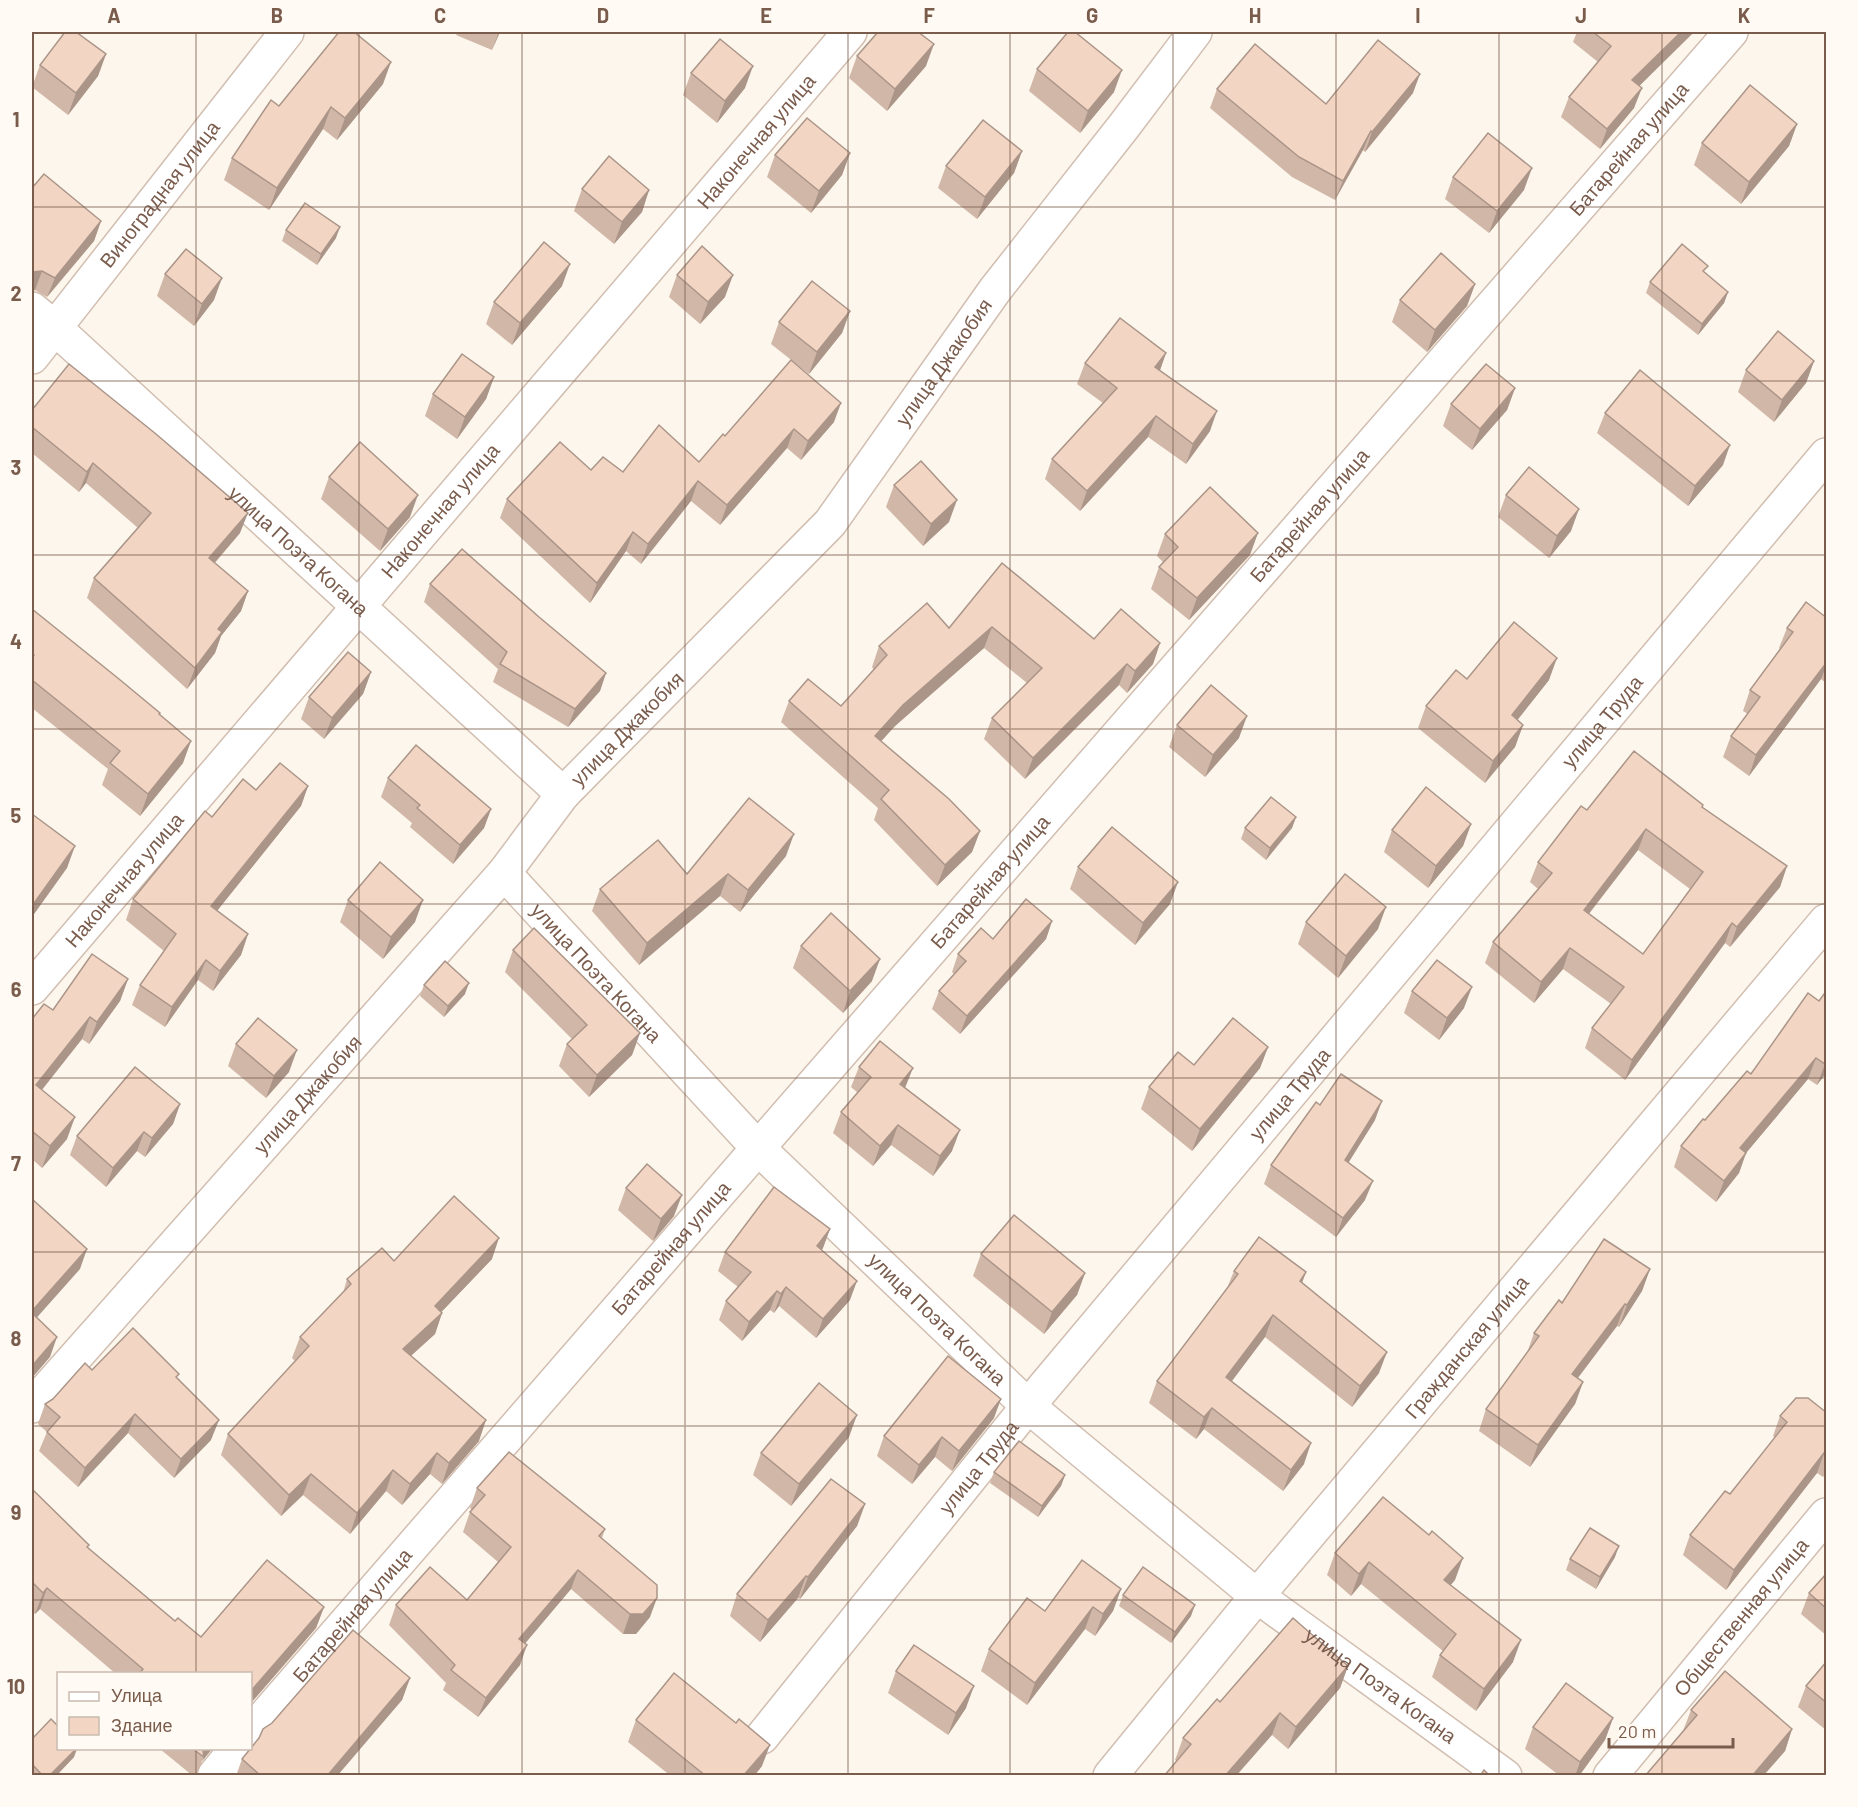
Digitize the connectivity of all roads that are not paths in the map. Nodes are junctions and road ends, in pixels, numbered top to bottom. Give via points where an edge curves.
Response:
1 (287, 32) edge
2 (850, 32) edge
3 (1195, 32) edge
4 (1731, 32) edge
5 (43, 319) edge
6 (32, 357) edge
7 (1827, 455) edge
8 (357, 607) junction
9 (563, 794) junction
10 (504, 873) junction
11 (1827, 921) edge
12 (32, 988) edge
13 (758, 1148) junction
14 (32, 1406) edge
15 (1028, 1406) junction
16 (1827, 1515) edge
17 (1257, 1596) junction
18 (252, 1731) edge
19 (762, 1737) edge
20 (236, 1750) edge
21 (214, 1776) edge
22 (1110, 1776) edge
23 (1505, 1776) edge
24 (1610, 1776) edge

1 - 5 street, Виноградная улица
2 - 8 street, Наконечная улица
3 - 9 street, улица Джакобия via 995,290 830,523
4 - 13 street, Батарейная улица
5 - 6 street, Виноградная улица
5 - 8 street, улица Поэта Когана
7 - 15 street, улица Труда
8 - 9 street, улица Поэта Когана
8 - 12 street, Наконечная улица
9 - 10 street, улица Джакобия
10 - 13 street, улица Поэта Когана
10 - 14 street, улица Джакобия
11 - 17 street, Гражданская улица
13 - 15 street, улица Поэта Когана
13 - 18 street, Батарейная улица
15 - 17 street, улица Поэта Когана
15 - 19 street, улица Труда
16 - 24 street, Общественная улица
17 - 22 street, Гражданская улица
17 - 23 street, улица Поэта Когана
20 - 21 street

